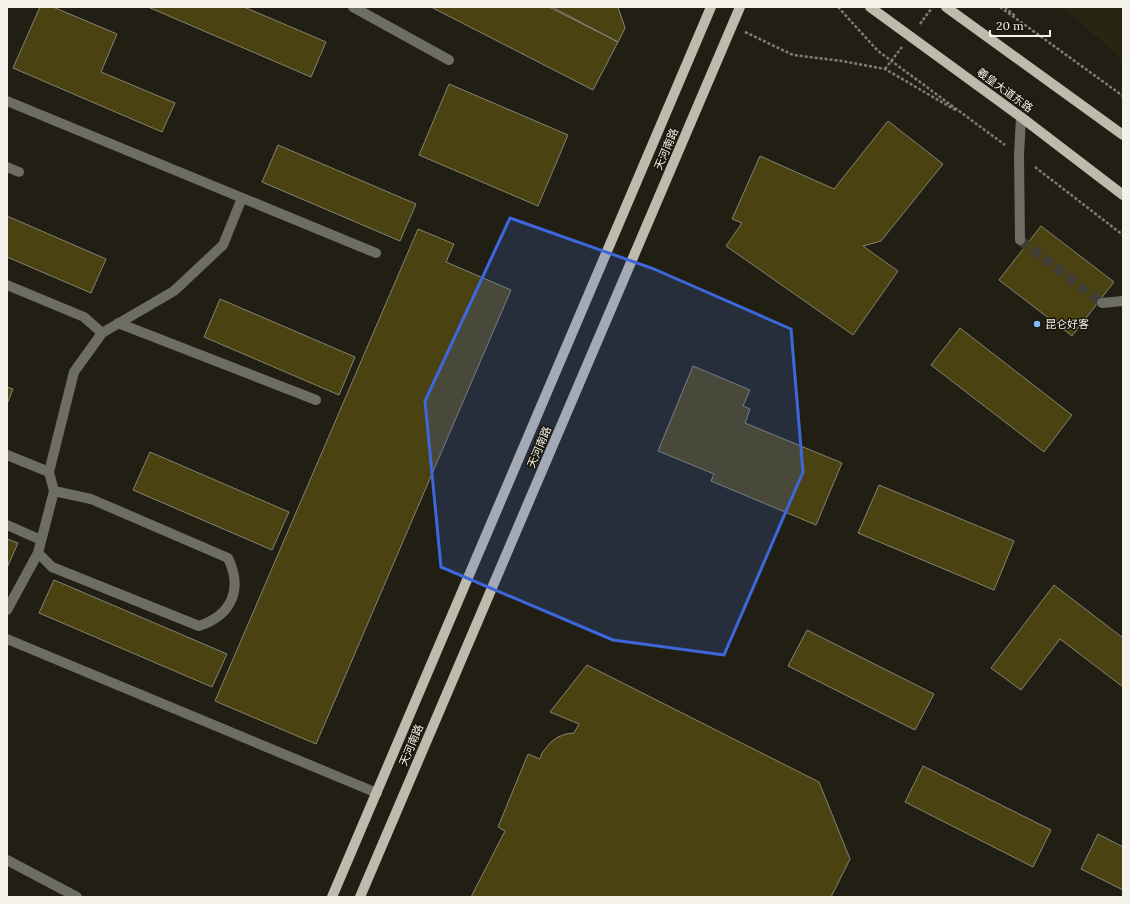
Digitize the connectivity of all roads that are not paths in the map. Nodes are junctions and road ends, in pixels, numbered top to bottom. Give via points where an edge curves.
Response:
1 (353, 7) edge
2 (711, 7) edge
3 (740, 7) edge
4 (870, 7) edge
5 (946, 7) edge
6 (449, 60) dead end
7 (7, 101) edge
8 (1021, 117) junction
9 (1123, 135) edge
10 (7, 167) edge
11 (19, 172) dead end
12 (1123, 195) edge
13 (242, 198) junction
14 (1020, 240) dead end
15 (376, 253) dead end
16 (7, 285) edge
17 (1123, 301) edge
18 (1102, 303) tunnel mouth
19 (118, 323) junction
20 (102, 332) junction
21 (316, 400) dead end
22 (7, 455) edge
23 (49, 472) junction
24 (54, 491) junction
25 (7, 525) edge
26 (41, 540) junction
27 (38, 553) junction
28 (7, 610) edge
29 (7, 639) edge
30 (377, 793) junction
31 (7, 860) edge
32 (77, 897) edge
33 (332, 897) edge
34 (360, 897) edge

1 - 6 street
2 - 30 main road, 天河南路
3 - 34 main road, 天河南路
4 - 8 main road, 羲皇大道东路
5 - 9 main road
7 - 13 street
8 - 12 main road, 羲皇大道东路
8 - 14 street
10 - 11 street
13 - 15 street
13 - 19 street via 223,245 174,291
16 - 20 street via 84,316
17 - 18 street
19 - 20 street
19 - 21 street
20 - 23 street via 74,372
22 - 23 street
23 - 24 street
24 - 26 street
24 - 27 street via 91,500 228,558 233,568 234,590 225,610 209,623 199,626 52,567
25 - 26 street
26 - 27 street
27 - 28 street
29 - 30 street
30 - 33 main road, 天河南路
31 - 32 street

